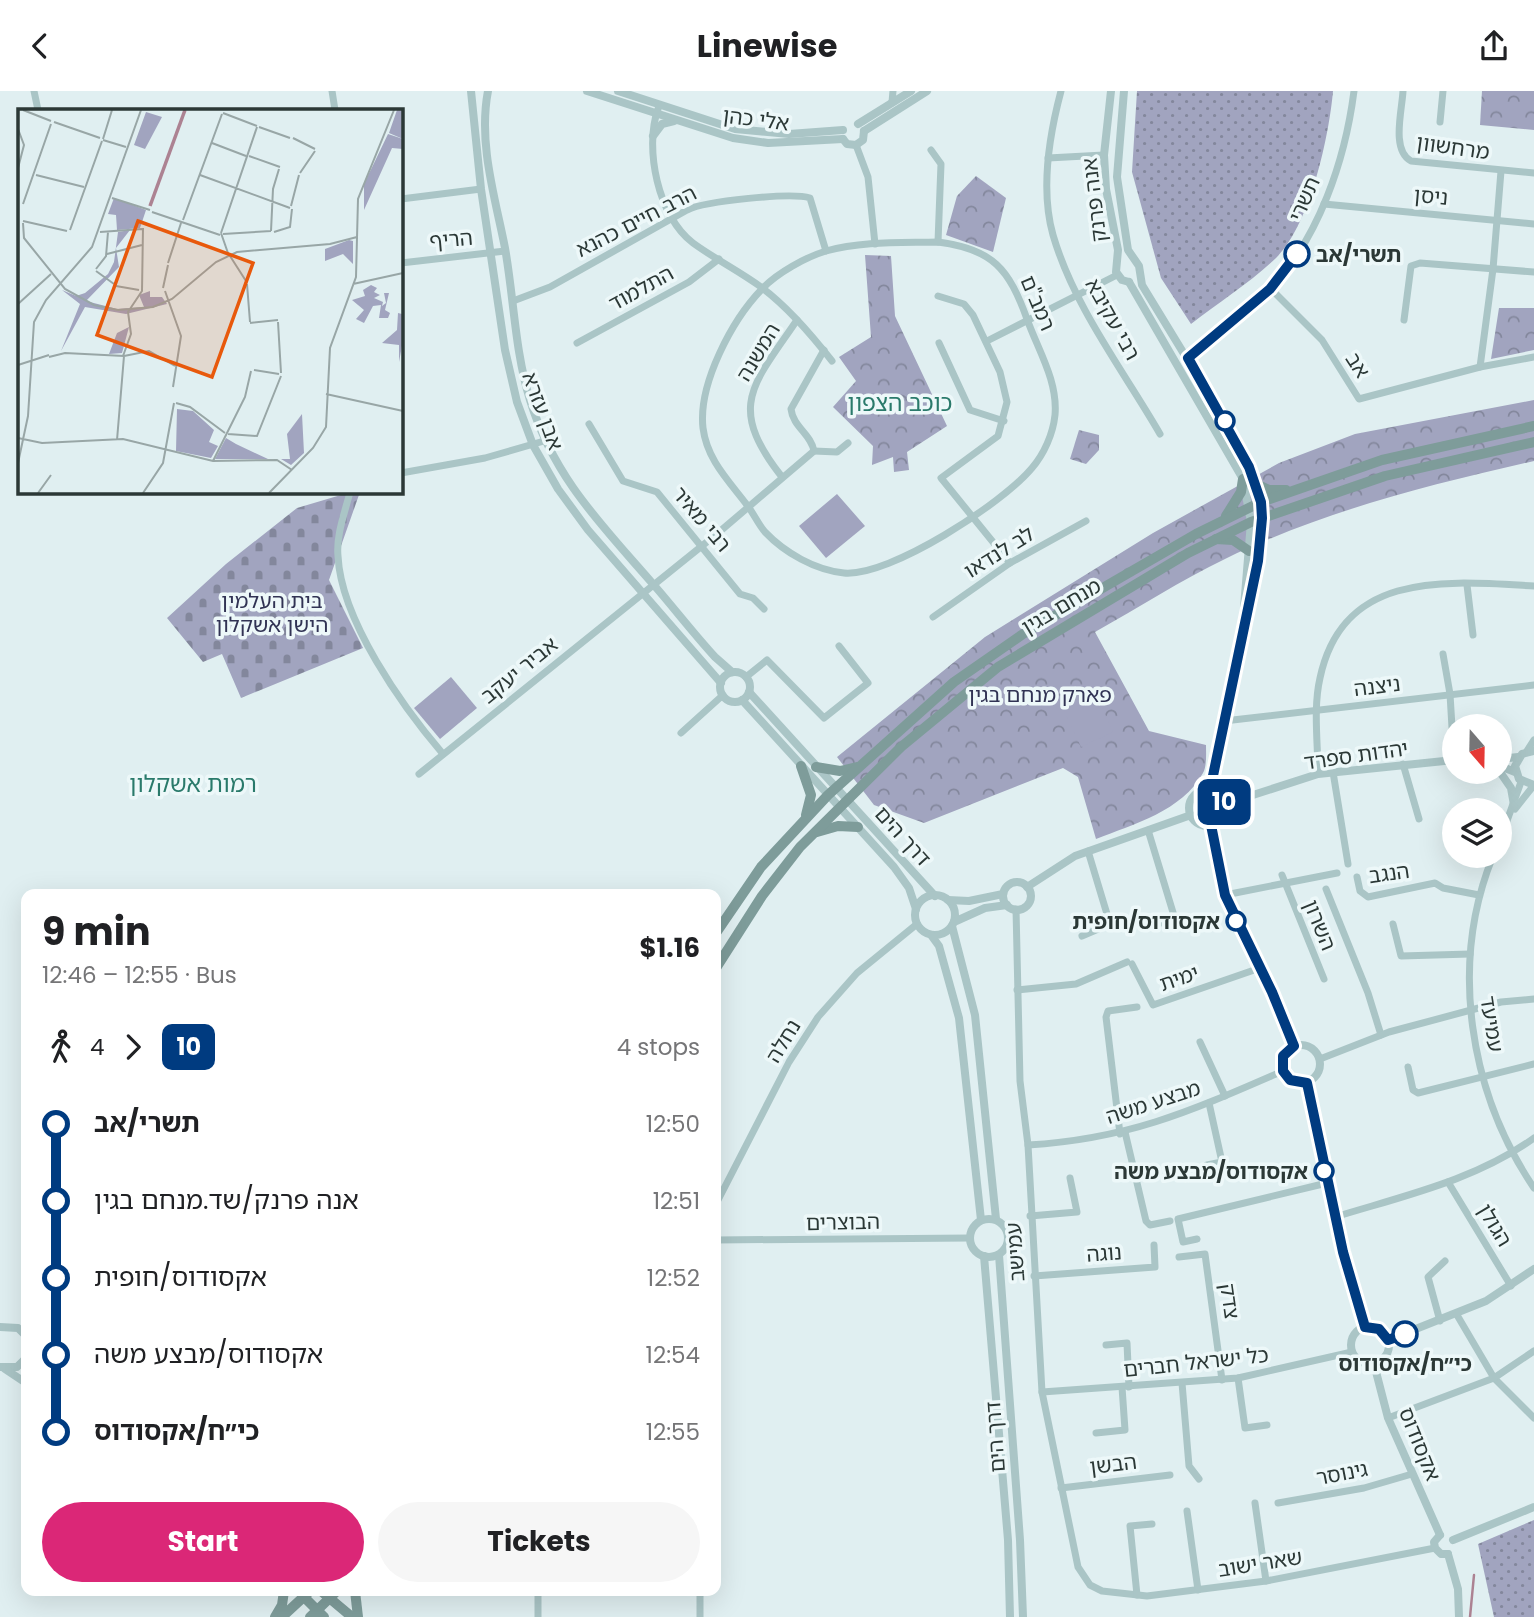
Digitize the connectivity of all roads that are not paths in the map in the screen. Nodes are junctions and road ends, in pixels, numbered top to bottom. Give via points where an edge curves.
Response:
1 (34, 91) edge
2 (332, 91) edge
3 (471, 91) edge
4 (488, 91) edge
5 (587, 91) edge
6 (618, 91) edge
7 (893, 91) edge
8 (911, 91) edge
9 (927, 91) edge
10 (1060, 91) edge
11 (1111, 91) edge
12 (1124, 91) edge
13 (1354, 91) edge
14 (1403, 91) edge
15 (1443, 91) edge
16 (892, 102) junction
17 (38, 109) edge
18 (335, 109) edge
19 (658, 109) junction
20 (677, 121) junction
21 (1440, 122) dead end
22 (861, 128) junction
23 (843, 134) junction
24 (653, 136) junction
25 (856, 145) junction
26 (931, 150) dead end
27 (1104, 155) junction
28 (1048, 158) junction
29 (1501, 171) junction
30 (1534, 173) edge
31 (481, 189) junction
32 (402, 199) edge
33 (1324, 204) junction
34 (672, 219) junction
35 (1496, 220) junction
36 (1534, 224) edge
37 (938, 242) junction
38 (875, 244) junction
39 (505, 251) junction
40 (826, 251) junction
41 (491, 253) junction
42 (719, 259) junction
43 (1132, 259) junction
44 (402, 263) edge
45 (1119, 263) junction
46 (1493, 269) junction
47 (1534, 272) edge
48 (1117, 275) junction
49 (1138, 277) junction
50 (1129, 282) junction
51 (762, 288) junction
52 (1270, 289) junction
53 (938, 296) dead end
54 (1078, 296) junction
55 (513, 301) junction
56 (797, 320) junction
57 (1404, 320) dead end
58 (1028, 323) junction
59 (987, 341) junction
60 (578, 343) dead end
61 (939, 343) dead end
62 (824, 350) junction
63 (1534, 357) edge
64 (1188, 358) junction
65 (832, 361) dead end
66 (1480, 367) junction
67 (1004, 421) junction
68 (589, 424) dead end
69 (1534, 425) edge
70 (1160, 434) dead end
71 (544, 441) junction
72 (1534, 442) edge
73 (848, 443) dead end
74 (533, 445) junction
75 (814, 451) junction
76 (402, 473) edge
77 (782, 477) junction
78 (1243, 479) junction
79 (1256, 484) junction
80 (1293, 490) junction
81 (350, 493) edge
82 (1256, 504) junction
83 (749, 507) junction
84 (970, 516) junction
85 (1224, 519) junction
86 (1256, 520) junction
87 (1086, 521) dead end
88 (1215, 539) junction
89 (700, 545) junction
90 (1249, 551) junction
91 (1010, 563) junction
92 (653, 584) junction
93 (1467, 585) junction
94 (1534, 586) edge
95 (642, 593) junction
96 (764, 609) dead end
97 (933, 617) dead end
98 (1243, 624) junction
99 (1473, 635) dead end
100 (839, 646) dead end
101 (1443, 654) dead end
102 (732, 672) junction
103 (746, 677) junction
104 (721, 683) junction
105 (1534, 685) edge
106 (749, 692) junction
107 (1450, 694) junction
108 (723, 695) junction
109 (742, 700) junction
110 (1318, 711) junction
111 (1452, 714) edge
112 (1224, 721) junction
113 (681, 733) dead end
114 (1534, 740) edge
115 (1530, 751) edge
116 (443, 754) junction
117 (1518, 757) junction
118 (1512, 758) edge
119 (1442, 761) edge
120 (1403, 764) junction
121 (801, 766) junction
122 (816, 767) junction
123 (858, 767) junction
124 (1512, 771) edge
125 (1333, 772) junction
126 (1515, 772) junction
127 (419, 774) dead end
128 (1318, 774) junction
129 (1521, 782) junction
130 (1508, 784) edge
131 (1534, 785) edge
132 (1210, 790) junction
133 (832, 791) junction
134 (843, 803) junction
135 (1225, 804) junction
136 (1514, 806) junction
137 (1512, 810) edge
138 (1512, 814) edge
139 (1191, 815) junction
140 (1419, 819) dead end
141 (800, 824) junction
142 (1211, 825) junction
143 (858, 827) junction
144 (1148, 830) junction
145 (808, 839) junction
146 (1088, 851) junction
147 (1348, 864) dead end
148 (1489, 868) edge
149 (1338, 873) dead end
150 (1357, 877) dead end
151 (1284, 879) junction
152 (1027, 887) junction
153 (1326, 889) dead end
154 (1003, 894) junction
155 (935, 895) junction
156 (1225, 895) junction
157 (1479, 895) junction
158 (948, 900) junction
159 (1007, 905) junction
160 (916, 909) junction
161 (1016, 909) junction
162 (1161, 923) dead end
163 (917, 924) junction
164 (953, 924) junction
165 (1393, 924) dead end
166 (721, 926) edge
167 (931, 935) junction
168 (1082, 936) dead end
169 (1470, 954) junction
170 (721, 960) edge
171 (1260, 968) junction
172 (1324, 979) dead end
173 (1017, 991) junction
174 (1534, 999) edge
175 (1138, 1007) dead end
176 (1468, 1012) junction
177 (1381, 1035) junction
178 (1200, 1042) dead end
179 (1294, 1046) junction
180 (1320, 1059) junction
181 (1534, 1063) edge
182 (1408, 1067) dead end
183 (1283, 1071) junction
184 (1483, 1076) junction
185 (1307, 1083) junction
186 (1225, 1096) junction
187 (1209, 1103) junction
188 (1123, 1133) junction
189 (1534, 1138) edge
190 (1028, 1145) junction
191 (1511, 1154) junction
192 (1207, 1165) dead end
193 (1070, 1178) dead end
194 (1448, 1182) junction
195 (1327, 1183) junction
196 (1534, 1188) edge
197 (721, 1194) edge
198 (1030, 1216) junction
199 (1335, 1217) junction
200 (996, 1219) junction
201 (981, 1220) junction
202 (1170, 1221) dead end
203 (970, 1238) junction
204 (1197, 1239) dead end
205 (721, 1241) edge
206 (1154, 1245) dead end
207 (999, 1255) junction
208 (984, 1256) junction
209 (1179, 1257) dead end
210 (1446, 1261) dead end
211 (1532, 1274) edge
212 (1034, 1276) junction
213 (1511, 1286) junction
214 (1457, 1315) junction
215 (1440, 1321) junction
216 (1, 1325) edge
217 (1365, 1327) junction
218 (21, 1331) edge
219 (1388, 1340) junction
220 (1106, 1345) dead end
221 (1534, 1350) edge
222 (1352, 1352) junction
223 (21, 1363) edge
224 (1374, 1364) junction
225 (3, 1368) edge
226 (1238, 1378) junction
227 (1494, 1378) junction
228 (21, 1380) edge
229 (1222, 1380) junction
230 (1182, 1383) junction
231 (1126, 1387) junction
232 (1042, 1392) junction
233 (1388, 1418) junction
234 (1534, 1418) edge
235 (1268, 1425) dead end
236 (1096, 1433) dead end
237 (1412, 1474) junction
238 (1170, 1475) dead end
239 (1199, 1479) dead end
240 (1061, 1488) junction
241 (1255, 1503) dead end
242 (1278, 1503) dead end
243 (1534, 1507) edge
244 (1187, 1511) dead end
245 (1152, 1524) dead end
246 (1440, 1535) junction
247 (1453, 1540) junction
248 (1435, 1548) junction
249 (1448, 1554) junction
250 (1266, 1581) junction
251 (1090, 1585) joint
252 (1198, 1590) junction
253 (1137, 1595) junction
254 (283, 1596) edge
255 (301, 1596) edge
256 (306, 1596) edge
257 (331, 1596) edge
258 (335, 1596) edge
259 (354, 1596) edge
260 (538, 1596) edge
261 (700, 1596) edge
262 (317, 1615) edge
263 (275, 1617) edge
264 (282, 1617) edge
265 (352, 1617) edge
266 (358, 1617) edge
267 (538, 1617) edge
268 (700, 1617) edge
269 (1010, 1617) edge
270 (1023, 1617) edge
271 (1459, 1617) edge

1 - 17 street
2 - 18 street
3 - 31 street, אבן עזרא
4 - 39 street, אבן עזרא via 485,132
5 - 19 street, אלי כהן
6 - 19 street, אלי כהן
7 - 16 street
8 - 16 street
9 - 22 street
10 - 28 street, רבי עקיבא
11 - 27 street, אנה פרנק
12 - 43 street, אנה פרנק via 1117,177
13 - 33 street, תשרי via 1340,158
14 - 29 street, מרחשוון via 1399,148 1410,162
15 - 21 street
16 - 22 street
19 - 20 street, אלי כהן
19 - 23 street, אלי כהן via 756,132
19 - 24 street
20 - 23 street, אלי כהן via 768,143
20 - 24 street via 662,124
22 - 23 street via 848,124
22 - 25 street via 863,140
23 - 25 street via 847,144
24 - 34 street via 659,183
25 - 38 street via 868,177
26 - 37 street via 941,165
27 - 28 street
27 - 45 street, אנה פרנק
28 - 54 street, רבי עקיבא via 1053,234
29 - 30 street, מרחשוון
29 - 35 street
31 - 32 street
31 - 41 street, אבן עזרא
33 - 35 street, ניסן
33 - 52 street, תשרי via 1297,254
34 - 40 street, הרב חיים כהנא via 698,204 803,196 810,198
34 - 42 street via 691,242
34 - 55 street, הרב חיים כהנא via 550,287
35 - 36 street, ניסן
35 - 46 street
37 - 38 street, רמב"ם
37 - 58 street, רמב"ם via 979,252 999,264 1016,288
38 - 40 street, רמב"ם
39 - 41 street, הריף
39 - 55 street, אבן עזרא
40 - 51 street, רמב"ם
41 - 44 street, הריף
41 - 74 street, אבן עזרא via 506,354
42 - 51 street
42 - 60 street, התלמוד via 689,282
43 - 45 street
43 - 49 street via 1139,266
45 - 48 street
46 - 47 street
46 - 57 street via 1410,266
46 - 66 street
48 - 50 street
48 - 54 street
49 - 50 street
49 - 64 street
50 - 78 street
51 - 56 street
51 - 83 street, רמב"ם via 722,347 709,376 702,411 715,465
52 - 64 street, תשרי
52 - 66 street, אב via 1322,340 1359,399
53 - 59 street via 964,304
54 - 58 street
54 - 70 street, רבי עקיבא
55 - 71 street, אבן עזרא via 529,398
56 - 62 street
56 - 77 street, המשנה via 752,390 748,414 754,435
58 - 59 street
58 - 84 street, רמב"ם via 1055,389 1050,437 1020,482
59 - 67 street via 1006,388
61 - 67 street via 970,410
62 - 65 street
62 - 75 street via 791,409 795,424
63 - 66 street, אב
64 - 79 street
67 - 84 street via 987,446 941,478
68 - 89 street, רבי מאיר via 623,481 657,492
69 - 80 main road, מנחם בגין via 1382,460
71 - 74 street
71 - 92 street, אבן עזרא via 566,482
72 - 86 main road, מנחם בגין via 1385,476
73 - 75 street via 833,453
74 - 76 street
74 - 95 street, אבן עזרא via 572,509
75 - 77 street, אביר יעקב
77 - 83 street, אביר יעקב
78 - 82 street
78 - 85 main road via 1236,504
79 - 80 main road via 1269,491
79 - 82 street
80 - 82 main road, מנחם בגין
81 - 116 street via 337,553 340,577 395,694
82 - 85 main road, מנחם בגין
82 - 86 street
83 - 84 street, רמב"ם via 764,531 788,553 845,573 900,560
83 - 89 street, אביר יעקב
84 - 91 street
85 - 123 main road, מנחם בגין via 995,651 908,719
86 - 88 main road, מנחם בגין
86 - 90 street
86 - 98 street via 1258,561
87 - 91 street, לב לנדאו
88 - 90 main road via 1233,540
88 - 134 main road, מנחם בגין via 998,667 909,739
89 - 92 street, אביר יעקב
89 - 96 street, רבי מאיר via 740,594
90 - 98 street
91 - 97 street, לב לנדאו
92 - 95 street, אביר יעקב
92 - 102 street, אבן עזרא
93 - 94 street
93 - 99 street
93 - 110 street via 1394,591 1374,598 1344,621 1331,640 1319,680
95 - 104 street, אבן עזרא
95 - 116 street, אביר יעקב
98 - 112 street
100 - 103 street via 868,683 824,719 767,660
101 - 107 street
102 - 103 street
102 - 104 street
103 - 106 street
104 - 108 street
105 - 107 street, ניצנה
106 - 109 street
106 - 122 street
107 - 110 street, ניצנה
107 - 111 street
108 - 109 street via 732,701
108 - 113 street
109 - 121 street
110 - 112 street, ניצנה
110 - 128 street
112 - 132 street
114 - 115 street
115 - 117 street
116 - 127 street, אביר יעקב
117 - 118 street
117 - 126 street
119 - 120 street, יהדות ספרד
120 - 125 street, יהדות ספרד
120 - 140 street
121 - 133 street
121 - 141 main road via 811,795
122 - 123 main road via 840,771
122 - 133 street
123 - 133 main road, מנחם בגין
124 - 126 street
125 - 128 street, יהדות ספרד
125 - 147 street, הנגב
126 - 129 street
128 - 135 street, יהדות ספרד
129 - 131 street
129 - 136 street
130 - 136 street
131 - 138 street
132 - 135 street
132 - 139 street via 1192,799
133 - 134 street
133 - 141 main road, מנחם בגין
134 - 143 street, דרך הים
134 - 145 main road, מנחם בגין
134 - 155 street, דרך הים
135 - 142 street via 1224,815
136 - 137 street
139 - 142 street via 1199,824
139 - 144 street
141 - 166 main road, מנחם בגין via 761,867
142 - 156 street
143 - 145 main road via 827,828
143 - 160 street, דרך הים via 903,877
144 - 146 street
144 - 162 street via 1175,919
145 - 170 main road, מנחם בגין via 762,896
146 - 152 street
146 - 168 street via 1110,925
148 - 157 street, עמיעד
149 - 151 street, השרון
150 - 157 street, הנגב via 1360,891 1368,897 1435,883
151 - 156 street, השרון
151 - 172 street, השרון
152 - 154 street via 1014,882
152 - 161 street via 1028,903
153 - 177 street
154 - 158 street
154 - 159 street
155 - 158 street
155 - 160 street via 923,899
156 - 171 street
157 - 169 street, עמיעד
158 - 164 street via 955,912
159 - 161 street
159 - 164 street via 985,908
160 - 163 street
161 - 173 street, עמישב
163 - 167 street
163 - 197 street, נחלה via 857,973 818,1017 789,1062
164 - 167 street via 943,934
164 - 200 street via 975,1016
165 - 169 street via 1401,956
167 - 201 street via 939,946 959,1017
169 - 176 street, עמיעד
171 - 173 street, ימית via 1153,1005 1129,963 1076,985
171 - 179 street
173 - 190 street, עמישב
174 - 176 street via 1500,1002
175 - 188 street, ימית via 1108,1011 1106,1017
176 - 177 street
176 - 184 street, עמיעד
177 - 180 street
178 - 186 street
179 - 180 street via 1310,1047
179 - 183 street via 1283,1056
180 - 185 street via 1317,1076
181 - 184 street
182 - 184 street via 1413,1090 1418,1093
183 - 185 street via 1290,1080
183 - 186 street, מבצע משה
184 - 191 street, עמיעד
185 - 195 street
186 - 187 street, מבצע משה
187 - 188 street, מבצע משה
187 - 192 street via 1222,1162
188 - 190 street, מבצע משה
188 - 202 street, נוגה via 1146,1221 1150,1225
189 - 191 street
190 - 198 street, עמישב
191 - 194 street
191 - 196 street, עמיעד
193 - 198 street via 1077,1212
194 - 199 street
194 - 213 street, הגולן
195 - 199 street
195 - 204 street via 1178,1219 1183,1242
198 - 212 street, עמישב
199 - 217 street
200 - 201 street
200 - 207 street via 1009,1236
201 - 203 street
203 - 205 street, הבוצרים
203 - 208 street via 974,1249
206 - 212 street, נוגה via 1156,1267
207 - 208 street
207 - 270 street, דרך הים
208 - 269 street, דרך הים
209 - 229 street, צדק via 1205,1254
210 - 215 street via 1428,1277
211 - 213 street
212 - 232 street, עמישב
213 - 214 street
214 - 215 street
214 - 227 street
215 - 219 street
216 - 218 street
217 - 219 street via 1379,1329
217 - 222 street via 1354,1334
219 - 224 street via 1384,1358
220 - 231 street via 1127,1343
221 - 227 street
222 - 224 street via 1363,1363
222 - 226 street, כל ישראל חברים
223 - 225 street
224 - 233 street, אקסודוס
225 - 228 street
226 - 229 street, כל ישראל חברים
226 - 235 street via 1245,1428
227 - 233 street
227 - 234 street
229 - 230 street, כל ישראל חברים
230 - 231 street, כל ישראל חברים
230 - 239 street via 1189,1466
231 - 232 street, כל ישראל חברים
231 - 236 street via 1125,1430
232 - 240 street, עמישב
233 - 237 street, אקסודוס
237 - 242 street, גינוסר via 1364,1488
237 - 246 street, אקסודוס
238 - 240 street, הבשן
240 - 251 street, עמישב via 1078,1567
241 - 250 street
243 - 247 street
244 - 252 street
245 - 253 street via 1130,1526
246 - 247 street
246 - 248 street
247 - 249 street
248 - 249 street
248 - 250 street, שאר ישוב
249 - 271 street via 1458,1588
250 - 252 street, שאר ישוב
251 - 253 street, שאר ישוב
252 - 253 street, שאר ישוב
254 - 263 main road
255 - 264 main road
256 - 262 main road
257 - 262 main road
258 - 265 main road
259 - 266 main road
260 - 267 street
261 - 268 street

